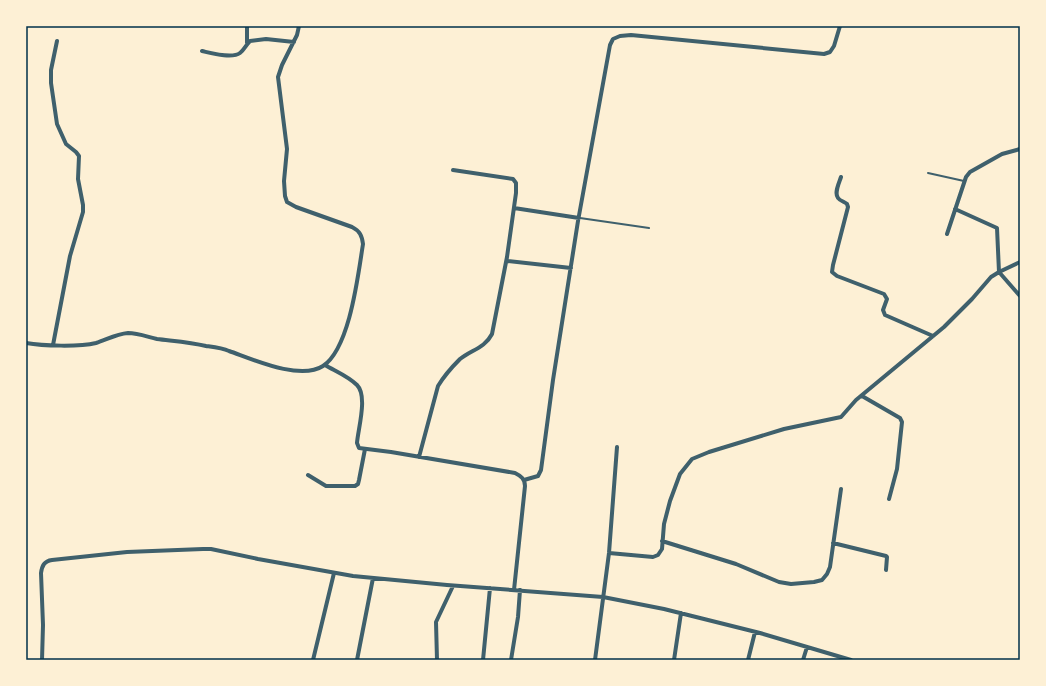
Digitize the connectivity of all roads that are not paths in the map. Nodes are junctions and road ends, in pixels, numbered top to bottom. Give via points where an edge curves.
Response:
1 (247, 26) edge
2 (299, 26) edge
3 (840, 26) edge
4 (57, 41) dead end
5 (294, 42) junction
6 (247, 43) junction
7 (202, 51) dead end
8 (1020, 149) edge
9 (453, 170) dead end
10 (928, 173) dead end
11 (841, 177) dead end
12 (965, 181) junction
13 (514, 208) junction
14 (955, 209) junction
15 (579, 218) junction
16 (649, 228) dead end
17 (947, 234) dead end
18 (507, 261) junction
19 (1020, 262) edge
20 (571, 268) junction
21 (999, 272) junction
22 (1020, 296) edge
23 (933, 336) junction
24 (27, 343) edge
25 (53, 345) junction
26 (26, 349) edge
27 (325, 365) junction
28 (862, 396) junction
29 (617, 447) dead end
30 (365, 449) junction
31 (420, 457) junction
32 (308, 475) dead end
33 (524, 480) junction
34 (841, 489) dead end
35 (889, 499) dead end
36 (662, 541) junction
37 (833, 543) junction
38 (609, 553) junction
39 (886, 570) dead end
40 (334, 573) junction
41 (373, 578) junction
42 (453, 586) junction
43 (490, 588) junction
44 (514, 590) junction
45 (520, 590) junction
46 (603, 597) junction
47 (681, 613) junction
48 (755, 632) junction
49 (807, 647) junction
50 (42, 660) edge
51 (313, 660) edge
52 (357, 660) edge
53 (437, 660) edge
54 (483, 660) edge
55 (511, 660) edge
56 (594, 660) edge
57 (674, 660) edge
58 (748, 660) edge
59 (803, 660) edge
60 (851, 660) edge

1 - 6 street
2 - 5 street
3 - 15 street via 834,46 830,52 824,54 631,35 613,39
4 - 25 street via 51,83 57,124 66,144 79,156 78,179 83,212 70,256
5 - 6 street via 266,39
5 - 27 street via 278,77 288,149 284,180 285,196 288,202 296,207 359,231 363,244 350,314 338,346
6 - 7 street via 241,53 236,55
8 - 12 street via 1002,154 975,168
9 - 13 street via 513,179 517,187
10 - 12 lane
11 - 23 street via 837,195 848,207 832,272 884,294 887,297 883,310 885,315
12 - 14 street
13 - 15 street
13 - 18 street
14 - 17 street
14 - 21 street via 997,228
15 - 16 lane
15 - 20 street
18 - 20 street
18 - 31 street via 492,334 482,345 461,359 438,386
19 - 21 street
20 - 33 street via 541,470 538,476
21 - 22 street
21 - 23 street
23 - 28 street
24 - 25 street
24 - 26 street
25 - 27 street via 88,344 122,334 133,334 228,350 290,370 308,371
27 - 30 street via 360,388 362,399 356,443 359,448
28 - 35 street via 900,418 902,422 897,469
28 - 36 street via 841,417 784,429 692,459 680,474 672,494
29 - 38 street
30 - 31 street
30 - 32 street via 359,480 355,486 326,486
31 - 33 street via 515,473
33 - 44 street
34 - 37 street
36 - 37 street via 736,564 779,582 800,584 814,582 825,576 830,567
36 - 38 street via 661,552 657,557
37 - 39 street via 886,556
38 - 46 street
40 - 41 street
40 - 50 street via 212,549 127,552 48,561 42,565 41,573
40 - 51 street
41 - 42 street
41 - 52 street
42 - 43 street
42 - 53 street via 436,622
43 - 44 street
43 - 54 street
44 - 45 street
45 - 46 street
45 - 55 street
46 - 47 street
46 - 56 street
47 - 48 street
47 - 57 street
48 - 49 street
48 - 58 street
49 - 59 street
49 - 60 street

